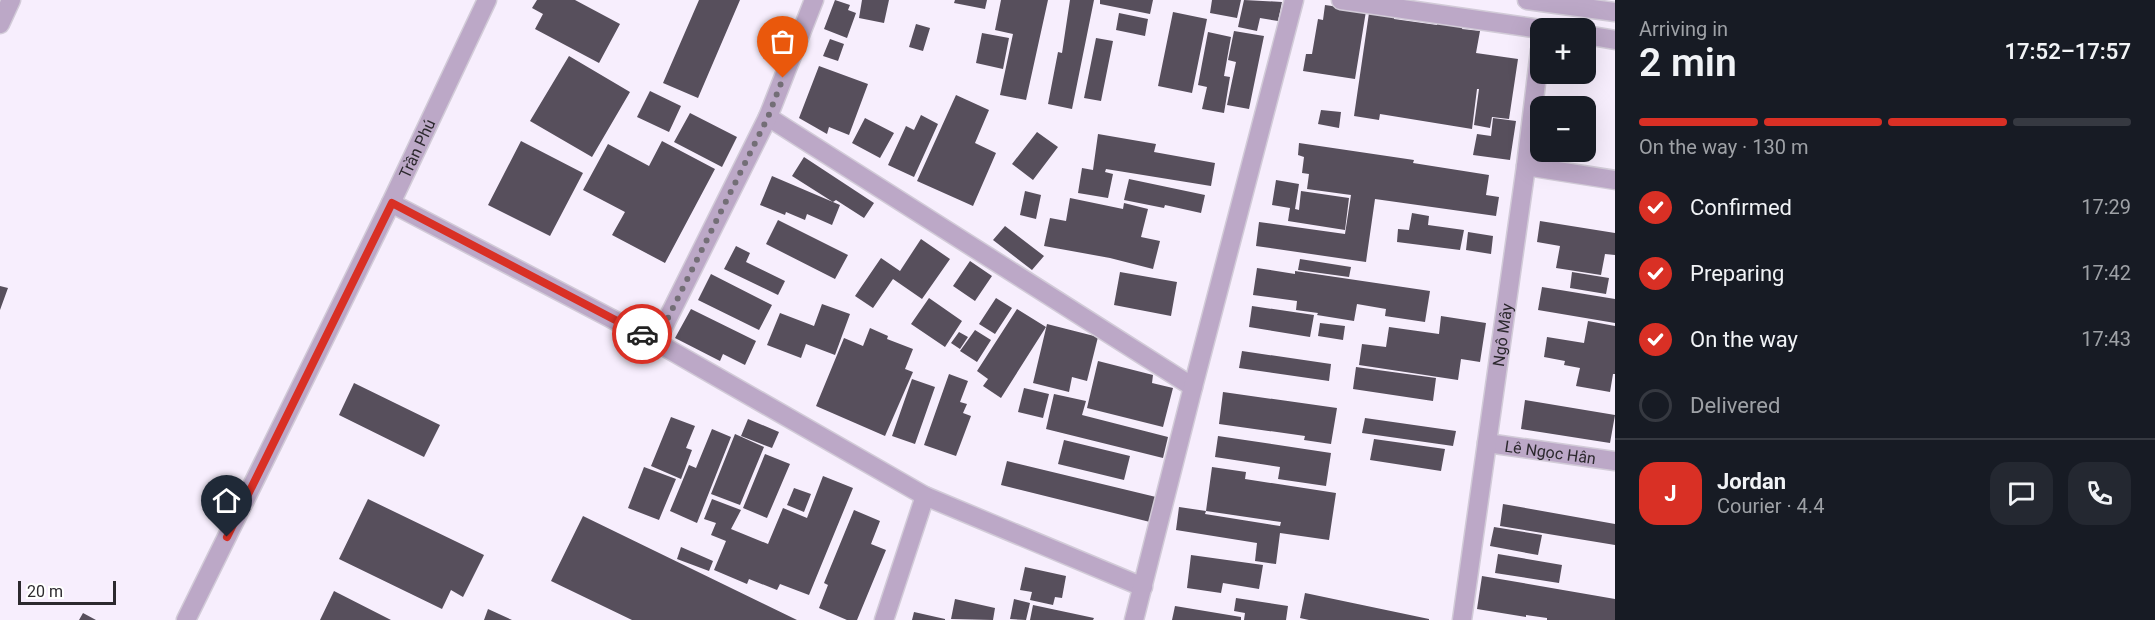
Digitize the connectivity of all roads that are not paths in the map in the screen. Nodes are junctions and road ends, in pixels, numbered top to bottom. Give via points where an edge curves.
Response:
1 (11, 0) edge
2 (487, 0) edge
3 (814, 0) edge
4 (1294, 0) edge
5 (1341, 0) edge
6 (1527, 0) edge
7 (1615, 12) edge
8 (0, 24) edge
9 (1530, 28) edge
10 (1596, 37) edge
11 (1615, 40) edge
12 (1536, 84) edge
13 (768, 117) junction
14 (1526, 166) junction
15 (1615, 180) edge
16 (392, 203) junction
17 (656, 342) junction
18 (1193, 387) junction
19 (1487, 443) junction
20 (1615, 460) edge
21 (925, 496) junction
22 (1143, 587) junction
23 (186, 620) edge
24 (884, 620) edge
25 (1134, 620) edge
26 (1462, 620) edge

1 - 8 street
2 - 16 street, Trần Phú
3 - 13 street
4 - 18 street
5 - 9 street
6 - 7 street
10 - 11 street
12 - 14 street, Ngô Mây
13 - 17 street
13 - 18 street
14 - 15 street
14 - 19 street, Ngô Mây
16 - 17 street
16 - 23 street, Trần Phú
17 - 21 street
18 - 22 street
19 - 20 street, Lê Ngọc Hân
19 - 26 street, Ngô Mây
21 - 22 street
21 - 24 street
22 - 25 street

